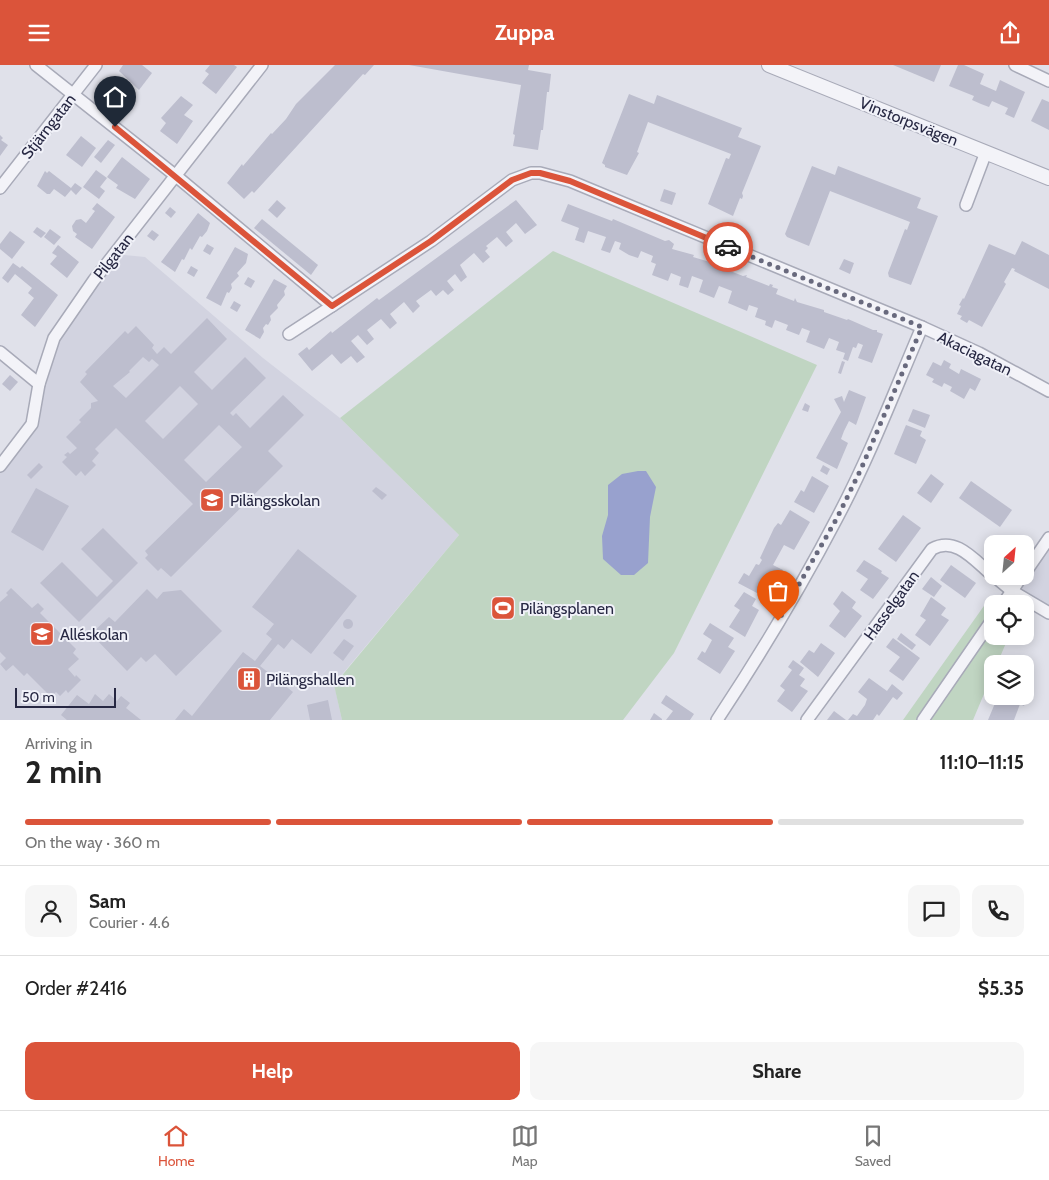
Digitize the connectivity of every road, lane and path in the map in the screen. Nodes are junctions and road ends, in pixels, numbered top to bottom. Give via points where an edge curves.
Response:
1 (36, 65) edge
2 (96, 65) edge
3 (262, 65) edge
4 (769, 65) edge
5 (1015, 65) edge
6 (1049, 81) edge
7 (74, 94) junction
8 (986, 152) junction
9 (176, 176) junction
10 (1049, 178) edge
11 (0, 188) edge
12 (966, 205) dead end
13 (332, 306) junction
14 (922, 327) junction
15 (289, 334) dead end
16 (0, 353) edge
17 (39, 385) junction
18 (1049, 391) edge
19 (0, 465) edge
20 (1049, 538) edge
21 (1034, 560) edge
22 (984, 569) edge
23 (1004, 585) edge
24 (1016, 585) edge
25 (1012, 591) junction
26 (1009, 595) edge
27 (1049, 613) edge
28 (984, 632) edge
29 (716, 720) edge
30 (806, 720) edge
31 (923, 720) edge

1 - 7 street
2 - 7 street, Stjärngatan
3 - 9 street, Pilgatan
4 - 8 street, Vinstorpsvägen
5 - 6 street
7 - 9 street
7 - 11 street, Stjärngatan
8 - 10 street, Vinstorpsvägen
8 - 12 street
9 - 13 street
9 - 17 street, Pilgatan via 94,280 54,338
13 - 14 street, Akaciagatan via 431,241 512,180 540,173 570,181
13 - 15 street, Akaciagatan
14 - 18 street, Akaciagatan
14 - 29 street via 837,518 748,672
16 - 17 street
17 - 19 street, Pilgatan via 32,424
20 - 21 street
22 - 30 street, Hasselgatan via 954,544 941,544 932,549
23 - 25 street, Hasselgatan
24 - 25 street
25 - 26 street
25 - 27 street, Hasselgatan
28 - 31 street

